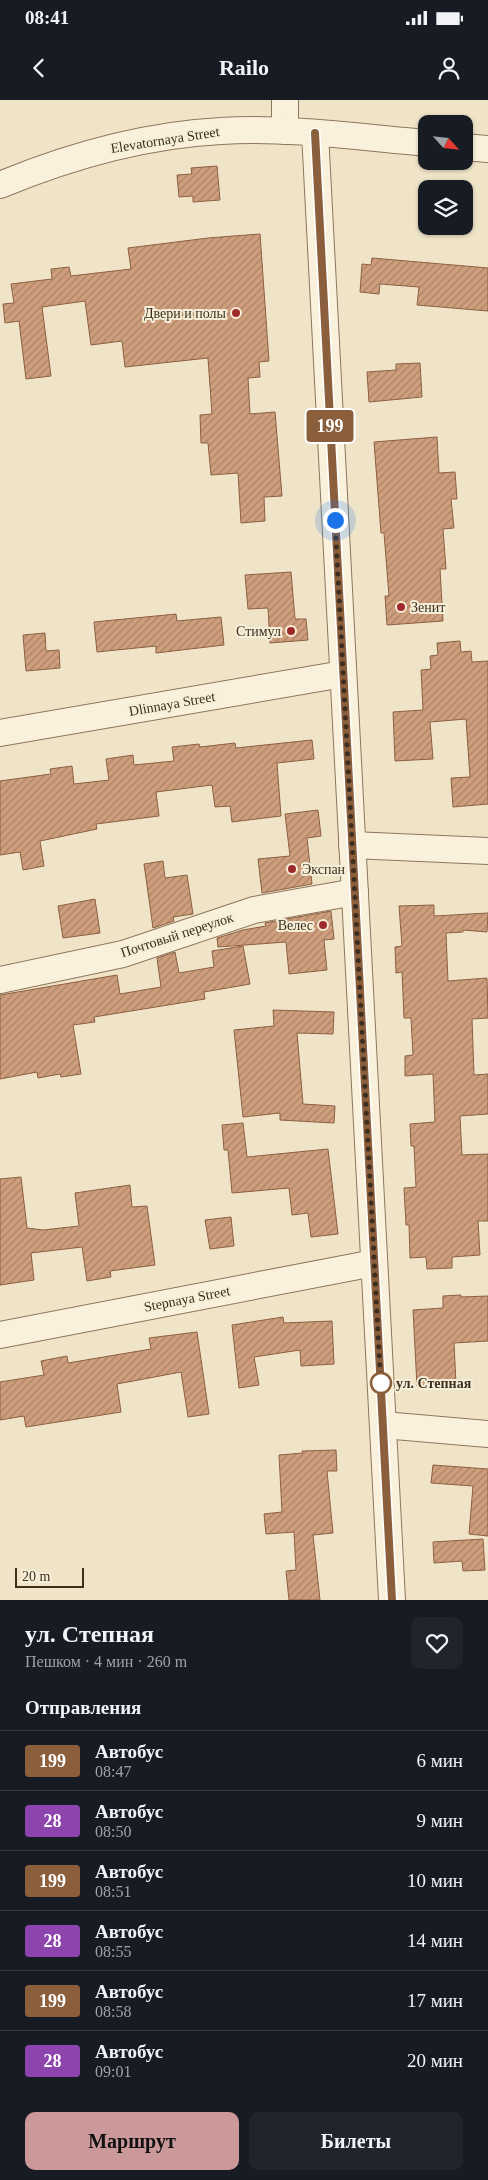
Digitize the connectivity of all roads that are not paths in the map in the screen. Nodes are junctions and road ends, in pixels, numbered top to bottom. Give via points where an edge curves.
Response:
1 (285, 100) edge
2 (285, 131) junction
3 (315, 133) junction
4 (418, 142) edge
5 (473, 148) edge
6 (488, 149) edge
7 (0, 185) edge
8 (343, 674) junction
9 (0, 733) edge
10 (352, 845) junction
11 (488, 852) edge
12 (354, 892) junction
13 (0, 980) edge
14 (374, 1263) junction
15 (0, 1335) edge
16 (383, 1425) junction
17 (488, 1434) edge
18 (392, 1600) edge

1 - 2 street
2 - 3 street, Elevatornaya Street
2 - 7 street, Elevatornaya Street via 221,131 133,142 44,167
3 - 4 street, Elevatornaya Street
3 - 8 street
5 - 6 street
8 - 9 street, Dlinnaya Street
8 - 10 street
10 - 11 street
10 - 12 street
12 - 13 street, Почтовый переулок via 254,910 123,954
12 - 14 street
14 - 15 street, Stepnaya Street
14 - 16 street
16 - 17 street
16 - 18 street

